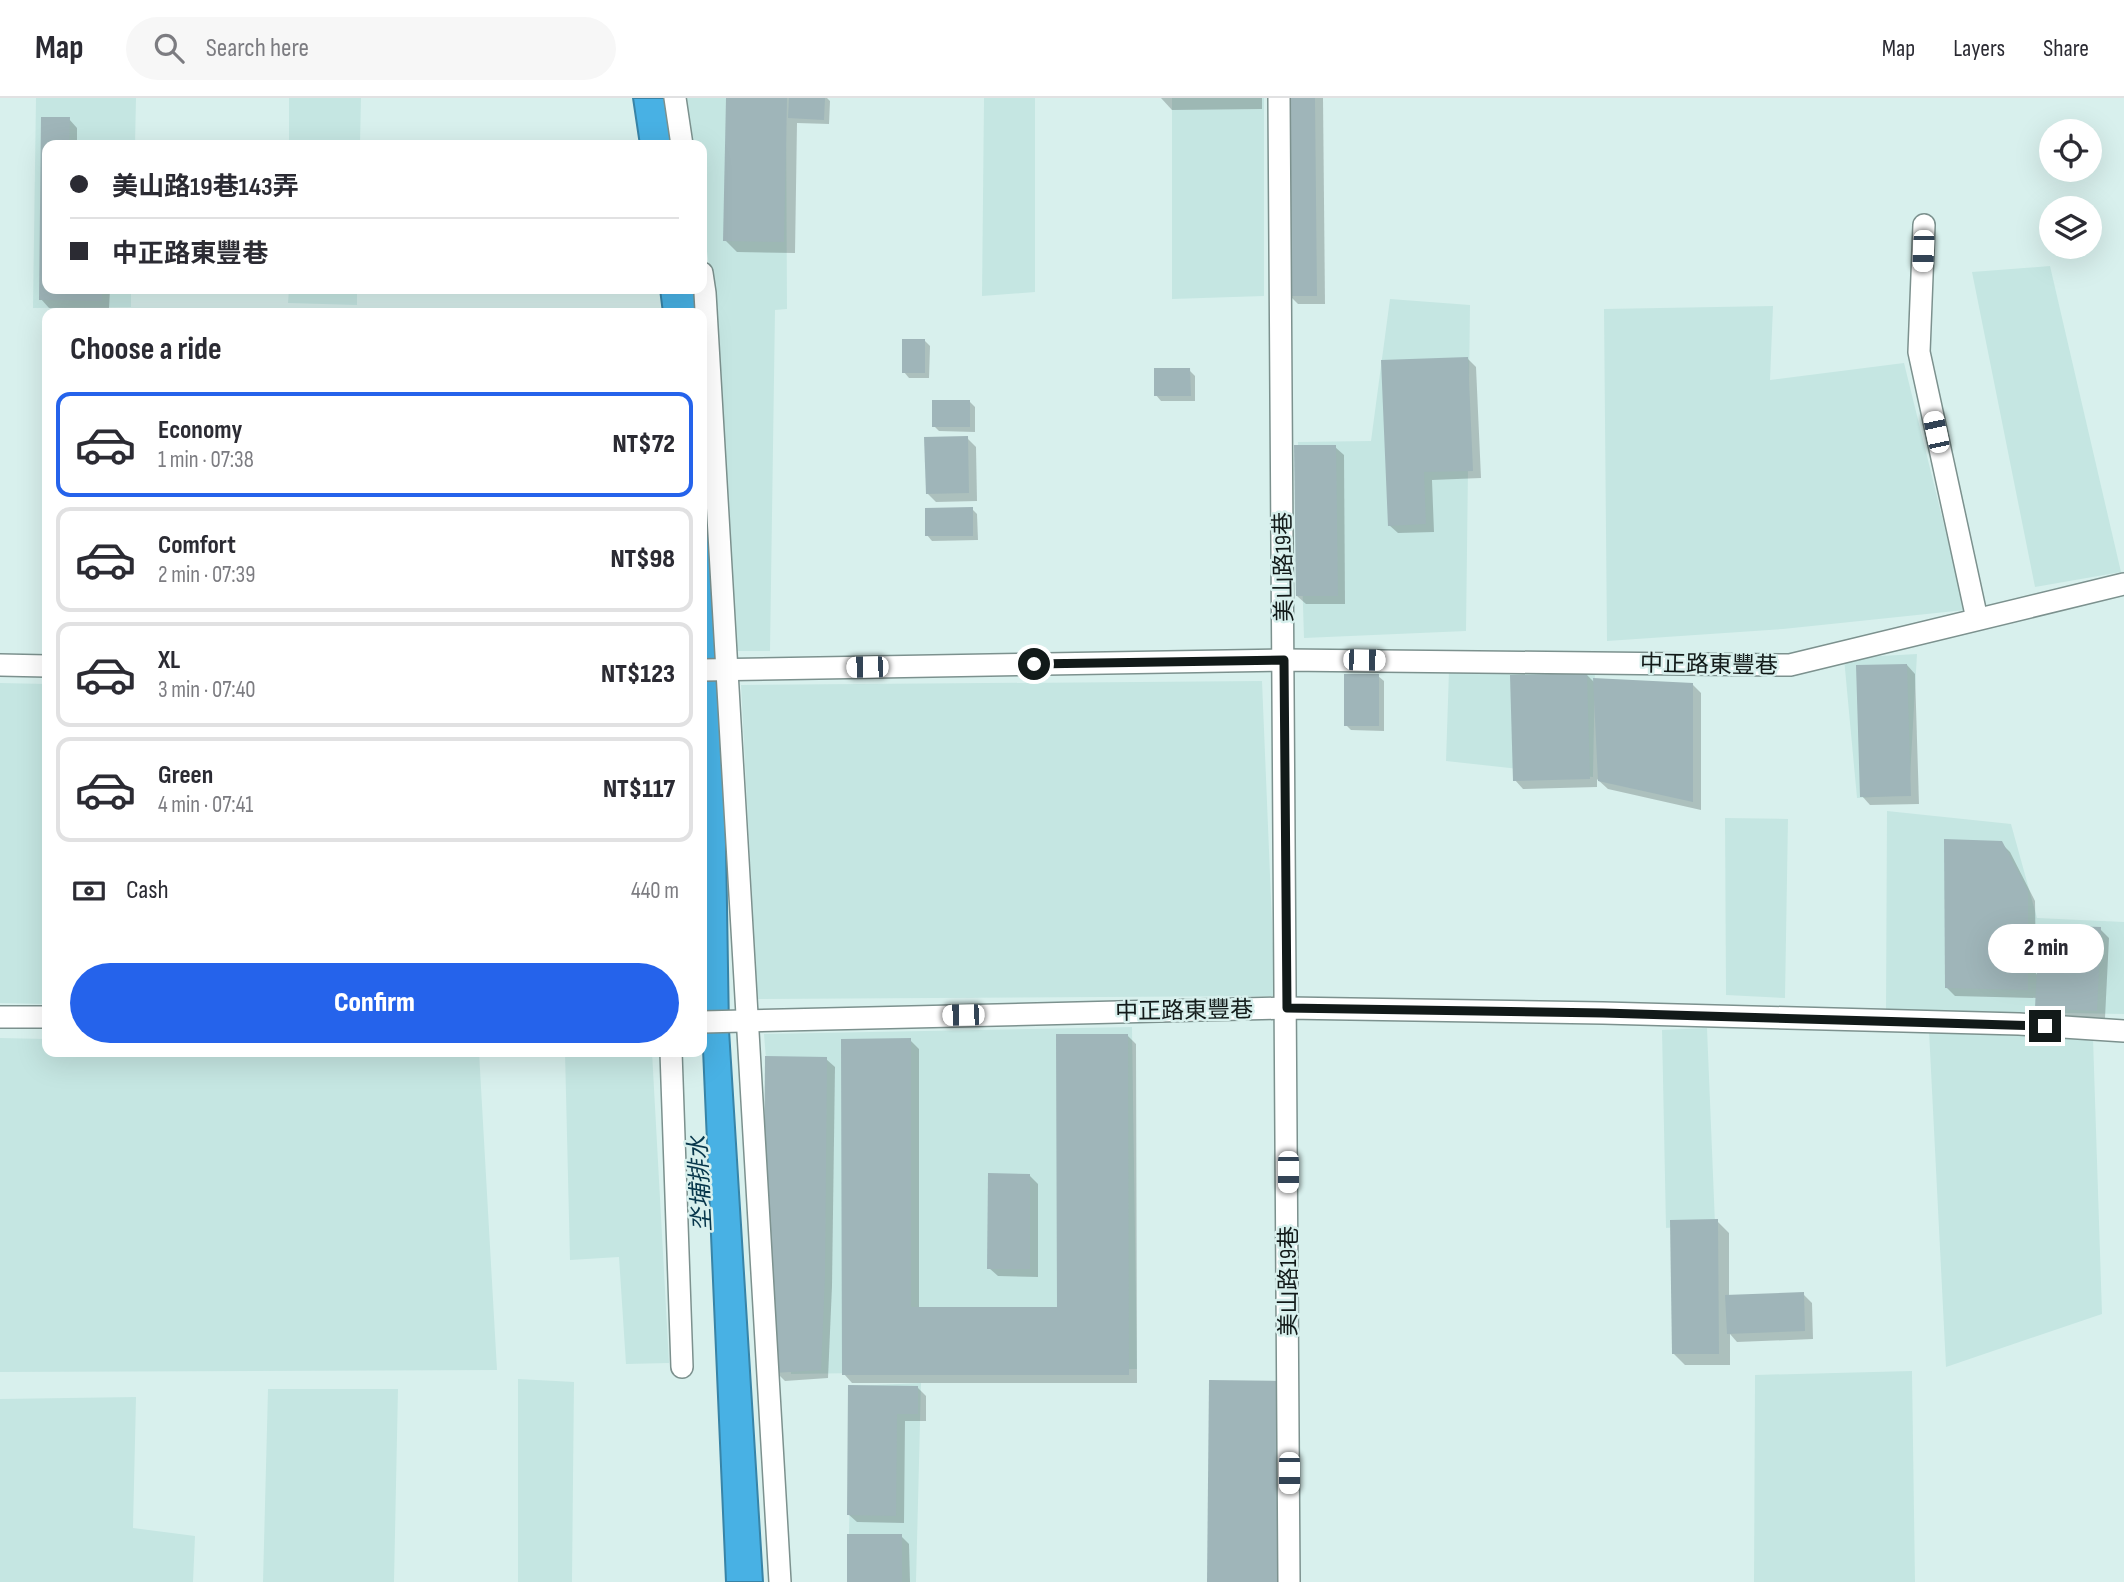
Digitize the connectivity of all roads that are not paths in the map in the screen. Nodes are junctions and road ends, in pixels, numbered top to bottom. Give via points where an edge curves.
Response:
1 (675, 98) edge
2 (1279, 98) edge
3 (681, 140) edge
4 (1924, 225) dead end
5 (707, 326) edge
6 (2124, 584) edge
7 (1977, 619) junction
8 (1284, 660) junction
9 (0, 665) edge
10 (42, 666) edge
11 (728, 669) junction
12 (707, 670) edge
13 (1287, 1008) junction
14 (0, 1017) edge
15 (42, 1017) edge
16 (747, 1019) junction
17 (707, 1022) edge
18 (2124, 1031) edge
19 (671, 1057) edge
20 (682, 1367) dead end
21 (780, 1582) edge
22 (1290, 1582) edge

1 - 3 street
2 - 8 street, 美山路19巷
4 - 7 street via 1919,352
5 - 11 street
6 - 7 street, 中正路東豐巷
7 - 8 street, 中正路東豐巷 via 1790,665
8 - 11 street, 中正路東豐巷
8 - 13 street, 美山路19巷
9 - 10 street
11 - 12 street, 中正路東豐巷
11 - 16 street
13 - 16 street, 中正路東豐巷
13 - 18 street, 中正路東豐巷 via 2019,1024
13 - 22 street, 美山路19巷
14 - 15 street
16 - 17 street, 中正路東豐巷
16 - 21 street
19 - 20 street

